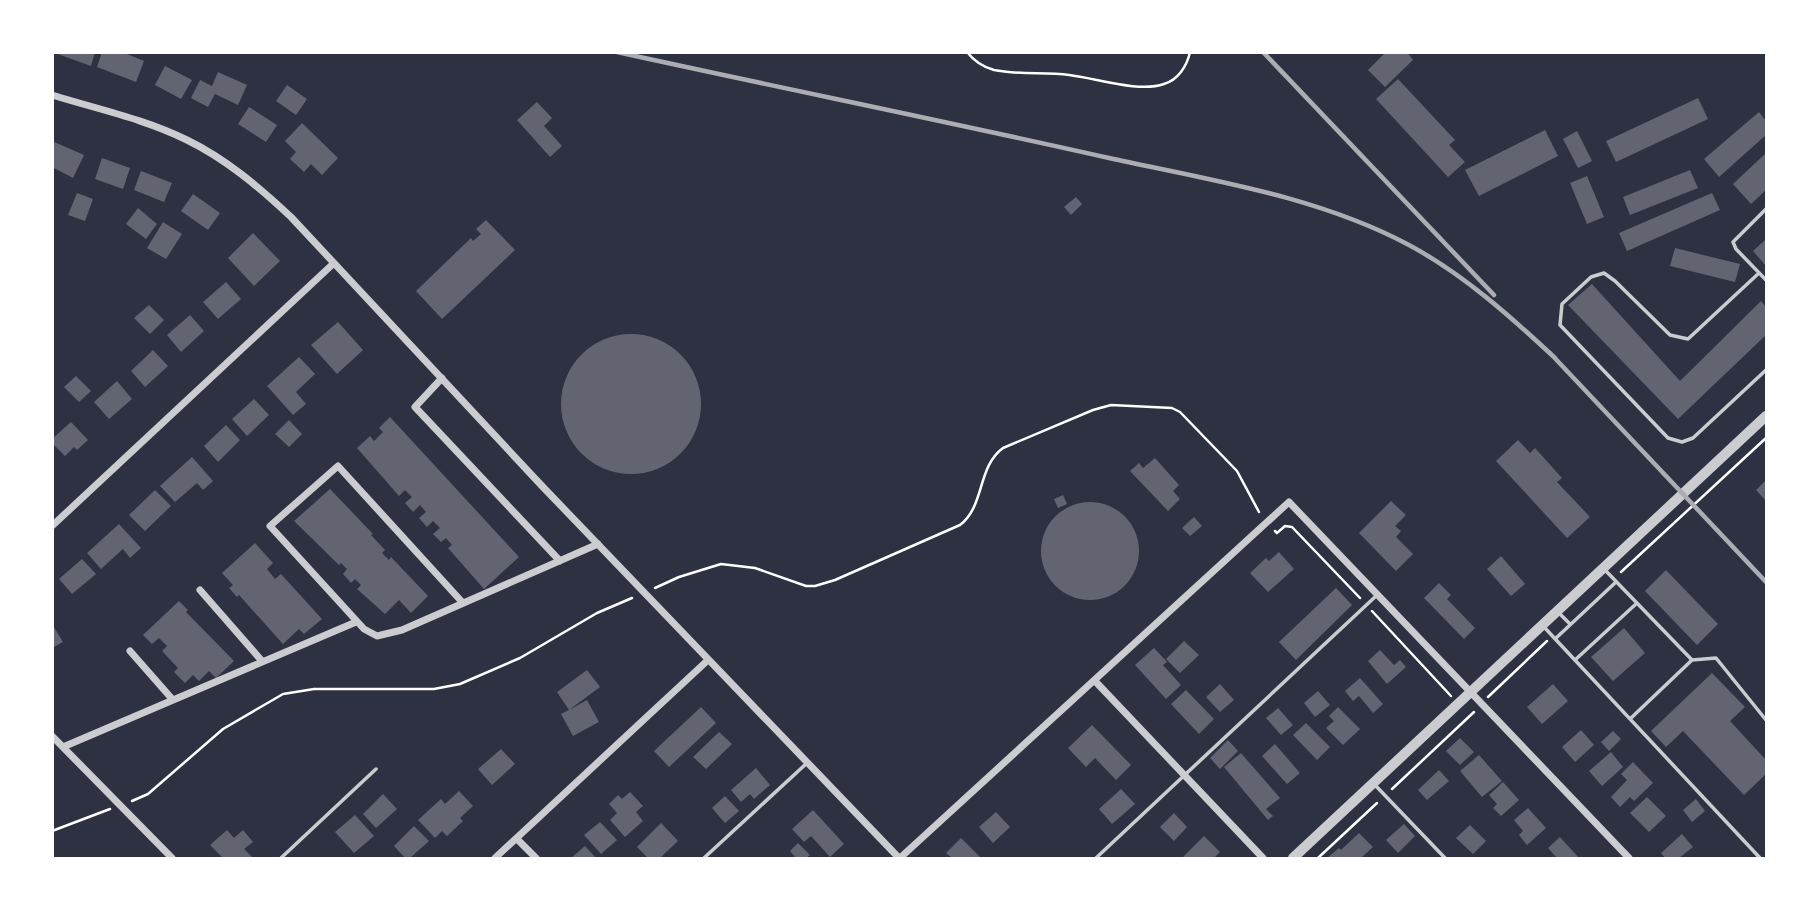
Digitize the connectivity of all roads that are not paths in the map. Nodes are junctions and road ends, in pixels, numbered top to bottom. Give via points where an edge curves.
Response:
1 (52, 95) edge
2 (1766, 209) edge
3 (334, 263) junction
4 (1759, 273) junction
5 (1766, 281) edge
6 (1766, 370) edge
7 (442, 378) junction
8 (1766, 416) edge
9 (52, 526) edge
10 (598, 544) junction
11 (560, 561) junction
12 (1603, 568) junction
13 (1616, 582) junction
14 (200, 590) dead end
15 (1378, 595) junction
16 (463, 603) junction
17 (1637, 603) junction
18 (1558, 611) junction
19 (356, 622) junction
20 (1570, 624) junction
21 (1542, 625) junction
22 (1555, 639) junction
23 (130, 651) dead end
24 (708, 660) junction
25 (1575, 660) junction
26 (1692, 660) junction
27 (262, 661) junction
28 (1095, 681) junction
29 (1470, 692) junction
30 (173, 700) junction
31 (1630, 719) junction
32 (1766, 720) edge
33 (52, 736) edge
34 (63, 747) junction
35 (807, 763) junction
36 (376, 769) dead end
37 (1185, 776) junction
38 (1373, 783) junction
39 (517, 839) junction
40 (172, 859) edge
41 (281, 859) edge
42 (495, 859) edge
43 (536, 859) edge
44 (704, 859) edge
45 (900, 859) edge
46 (1096, 859) edge
47 (1262, 859) edge
48 (1293, 859) edge
49 (1445, 859) edge
50 (1629, 859) edge
51 (1760, 859) edge

1 - 3 street via 153,126 209,152 264,191
2 - 4 lane via 1733,242
3 - 7 street
3 - 9 street
4 - 5 lane
4 - 6 lane via 1688,338 1670,335 1604,273 1591,276 1562,304 1560,325 1668,438 1682,442 1693,438
7 - 10 street
7 - 11 street via 415,407
8 - 12 street
10 - 11 street
10 - 24 street
11 - 16 street
12 - 13 lane
12 - 18 street
13 - 17 lane
13 - 20 lane
14 - 27 street
15 - 28 street via 1289,502
15 - 29 street
15 - 37 lane
16 - 19 street via 377,636
16 - 19 street via 338,466 270,526
17 - 25 lane
17 - 26 lane
18 - 20 lane
18 - 21 street
19 - 27 street
20 - 22 lane
21 - 22 lane
21 - 29 street
22 - 25 lane
23 - 30 street
24 - 35 street
24 - 39 street
25 - 31 lane
26 - 31 lane
26 - 32 lane via 1716,658
27 - 30 street
28 - 37 street
28 - 45 street
29 - 38 street
29 - 50 street
30 - 34 street
31 - 51 lane
33 - 34 street
34 - 40 street
35 - 44 lane
35 - 45 street
36 - 41 lane
37 - 46 lane
37 - 47 street
38 - 48 street
38 - 49 lane
39 - 42 street
39 - 43 street

